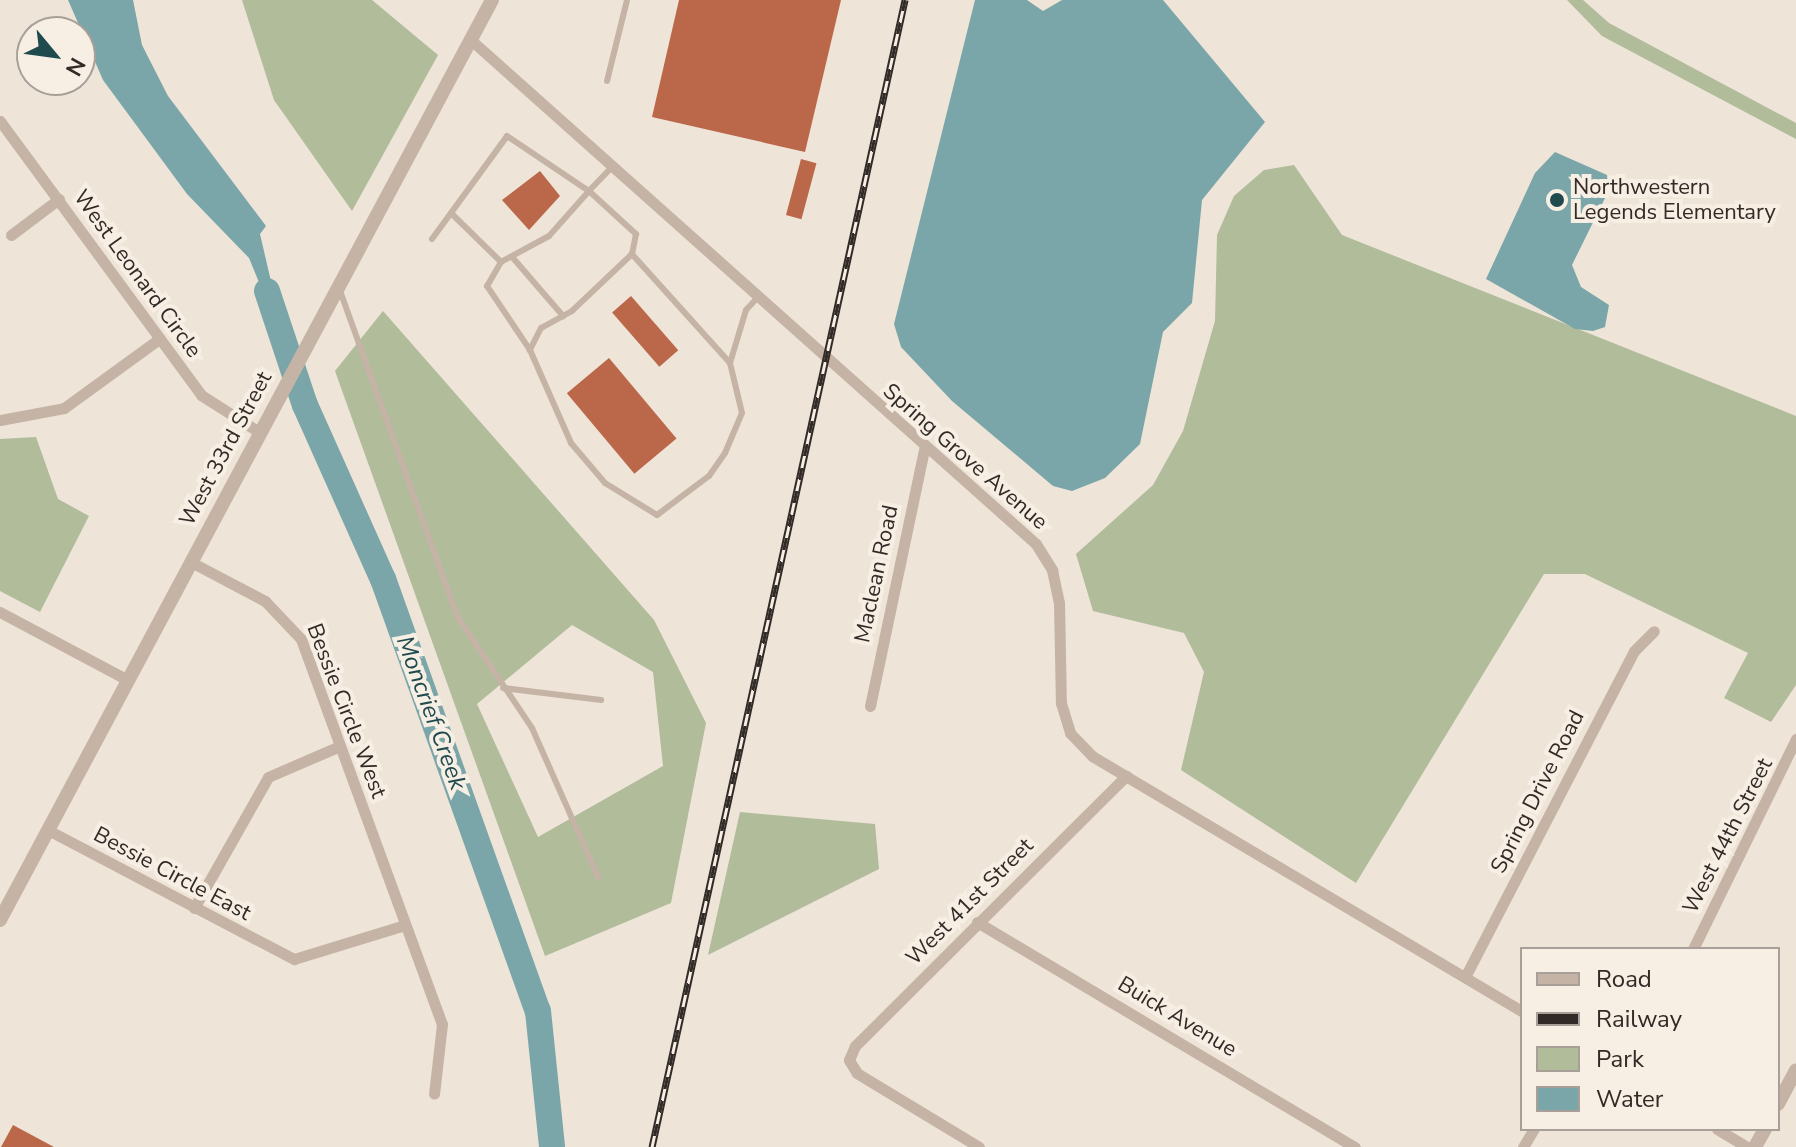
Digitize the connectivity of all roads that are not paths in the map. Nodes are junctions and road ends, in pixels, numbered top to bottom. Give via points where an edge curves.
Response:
1 (492, 0) edge
2 (627, 0) edge
3 (471, 40) junction
4 (607, 81) dead end
5 (0, 121) edge
6 (612, 167) junction
7 (589, 191) junction
8 (59, 199) junction
9 (451, 213) junction
10 (11, 235) dead end
11 (432, 239) dead end
12 (632, 254) junction
13 (513, 258) junction
14 (501, 262) junction
15 (338, 285) junction
16 (757, 298) junction
17 (563, 316) junction
18 (159, 339) junction
19 (530, 350) junction
20 (730, 363) junction
21 (0, 420) edge
22 (259, 432) junction
23 (924, 450) junction
24 (191, 562) junction
25 (0, 612) edge
26 (1654, 631) dead end
27 (128, 680) junction
28 (503, 688) junction
29 (601, 700) dead end
30 (870, 706) dead end
31 (1796, 739) edge
32 (340, 746) junction
33 (1126, 776) junction
34 (48, 830) junction
35 (598, 877) dead end
36 (194, 908) junction
37 (0, 920) edge
38 (977, 922) junction
39 (405, 925) junction
40 (1694, 947) edge
41 (1465, 977) junction
42 (1520, 1010) edge
43 (1796, 1072) edge
44 (434, 1094) dead end
45 (1780, 1100) edge
46 (1720, 1131) edge
47 (979, 1147) edge
48 (1355, 1147) edge
49 (1747, 1147) edge

1 - 3 street, West 33rd Street
2 - 4 lane
3 - 6 street, Spring Grove Avenue
3 - 15 street, West 33rd Street
5 - 8 street, West Leonard Circle
6 - 7 lane
6 - 16 street, Spring Grove Avenue
7 - 9 lane via 507,136
7 - 12 lane via 636,234
7 - 13 lane via 566,222
8 - 10 street
8 - 18 street, West Leonard Circle
9 - 11 lane
9 - 14 lane
12 - 17 lane
12 - 20 lane
13 - 14 lane
13 - 17 lane
14 - 19 lane via 487,286
15 - 22 street, West 33rd Street
15 - 28 lane via 354,313 457,616
16 - 20 lane via 746,310
16 - 23 street, Spring Grove Avenue
17 - 19 lane via 541,328
18 - 21 street via 64,408
18 - 22 street, West Leonard Circle via 209,403
19 - 20 lane via 571,443 605,483 657,515 709,476 725,453 742,413
22 - 24 street, West 33rd Street
23 - 30 street, Maclean Road
23 - 33 street, Spring Grove Avenue via 1036,544 1052,570 1061,703 1070,733
24 - 27 street, West 33rd Street
24 - 32 street, Bessie Circle West via 265,601 293,625
25 - 27 street
26 - 41 street, Spring Drive Road via 1634,651
27 - 34 street, West 33rd Street
28 - 29 lane
28 - 35 lane via 532,728
31 - 40 street, West 44th Street
32 - 36 street via 268,777
32 - 39 street, Bessie Circle West
33 - 38 street, West 41st Street
33 - 41 street, Spring Grove Avenue
34 - 36 street, Bessie Circle East
34 - 37 street, West 33rd Street
36 - 39 street, Bessie Circle East via 278,953 305,960
38 - 47 street, West 41st Street via 865,1034 849,1060 867,1081
38 - 48 street, Buick Avenue
39 - 44 street, Bessie Circle West via 442,1024
41 - 42 street, Spring Grove Avenue
43 - 45 street
46 - 49 street

